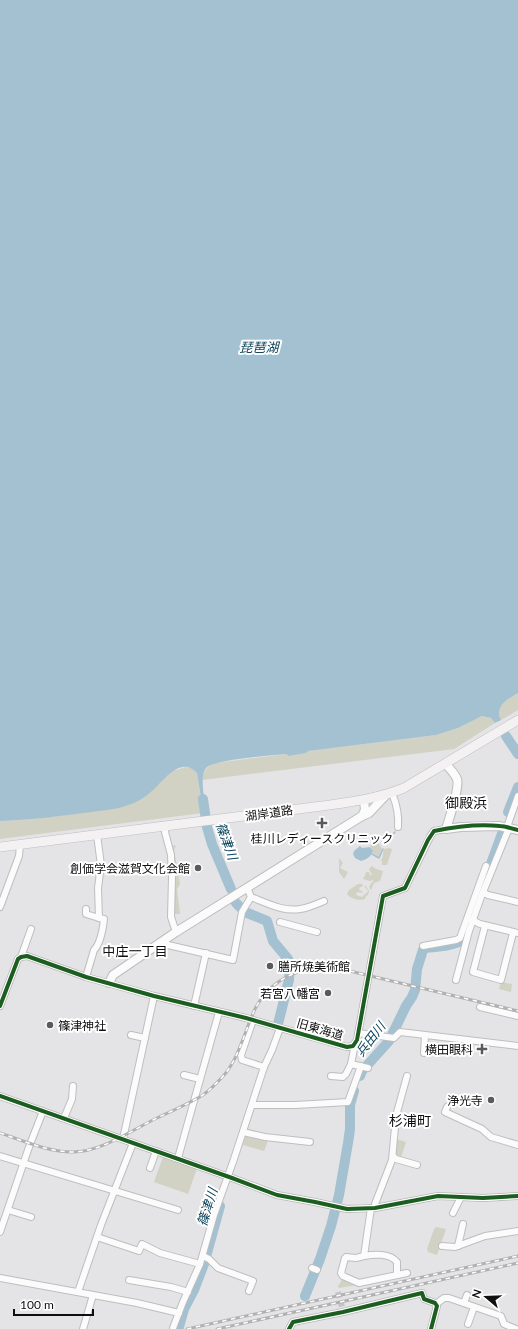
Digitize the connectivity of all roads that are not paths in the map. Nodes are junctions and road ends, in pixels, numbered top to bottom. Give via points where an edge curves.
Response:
1 (518, 720) edge
2 (446, 764) junction
3 (389, 794) junction
4 (518, 796) edge
5 (364, 800) junction
6 (362, 816) junction
7 (166, 826) junction
8 (398, 827) dead end
9 (508, 827) junction
10 (446, 829) junction
11 (518, 830) edge
12 (97, 835) junction
13 (20, 845) junction
14 (0, 847) edge
15 (486, 866) dead end
16 (247, 887) junction
17 (484, 893) junction
18 (251, 897) junction
19 (324, 901) dead end
20 (518, 902) edge
21 (0, 907) edge
22 (86, 909) dead end
23 (99, 918) junction
24 (470, 919) junction
25 (280, 922) dead end
26 (485, 926) junction
27 (31, 929) dead end
28 (176, 932) junction
29 (317, 932) dead end
30 (516, 933) edge
31 (162, 942) junction
32 (423, 946) dead end
33 (206, 953) junction
34 (21, 957) junction
35 (86, 977) junction
36 (456, 980) dead end
37 (109, 983) junction
38 (3, 991) edge
39 (154, 996) junction
40 (0, 1006) edge
41 (194, 1006) junction
42 (480, 1007) dead end
43 (219, 1012) junction
44 (518, 1016) edge
45 (253, 1020) junction
46 (280, 1028) junction
47 (358, 1033) junction
48 (131, 1035) dead end
49 (425, 1036) junction
50 (145, 1038) junction
51 (353, 1046) junction
52 (518, 1046) edge
53 (424, 1053) dead end
54 (351, 1064) junction
55 (264, 1067) junction
56 (184, 1075) dead end
57 (331, 1076) dead end
58 (407, 1076) dead end
59 (200, 1079) junction
60 (73, 1086) dead end
61 (0, 1096) edge
62 (253, 1105) junction
63 (447, 1107) dead end
64 (43, 1111) junction
65 (64, 1118) junction
66 (244, 1132) junction
67 (123, 1139) junction
68 (310, 1142) dead end
69 (133, 1143) junction
70 (518, 1145) edge
71 (156, 1151) junction
72 (0, 1156) edge
73 (393, 1156) junction
74 (178, 1158) junction
75 (23, 1164) junction
76 (417, 1165) dead end
77 (150, 1168) dead end
78 (230, 1177) junction
79 (114, 1191) junction
80 (518, 1196) edge
81 (461, 1197) junction
82 (373, 1208) junction
83 (8, 1210) junction
84 (178, 1210) dead end
85 (453, 1213) dead end
86 (31, 1217) dead end
87 (463, 1224) dead end
88 (518, 1231) edge
89 (0, 1232) edge
90 (97, 1237) junction
91 (442, 1246) dead end
92 (458, 1246) junction
93 (364, 1256) junction
94 (205, 1257) junction
95 (200, 1264) junction
96 (407, 1273) dead end
97 (397, 1275) junction
98 (0, 1278) edge
99 (129, 1280) dead end
100 (250, 1291) dead end
101 (78, 1292) junction
102 (188, 1292) junction
103 (93, 1294) junction
104 (467, 1295) dead end
105 (464, 1303) junction
106 (436, 1304) junction
107 (474, 1307) junction
108 (181, 1311) junction
109 (468, 1324) dead end
110 (173, 1328) edge
111 (83, 1329) edge
112 (289, 1329) edge
113 (431, 1329) edge
114 (516, 1329) edge

1 - 2 main road, 湖岸道路
2 - 3 main road, 湖岸道路
2 - 10 street via 457,779
3 - 5 main road, 湖岸道路
3 - 6 street via 369,813
3 - 8 street via 398,810
4 - 9 street
5 - 6 street via 365,810
5 - 7 main road, 湖岸道路
6 - 16 street
7 - 12 main road, 湖岸道路
7 - 28 street via 165,832 171,854 171,917
9 - 10 street, 旧東海道
9 - 11 street, 旧東海道
9 - 17 street
10 - 47 street, 旧東海道 via 434,831 431,835 405,888 383,896
12 - 13 main road, 湖岸道路
12 - 23 street via 101,865 98,888
13 - 14 main road, 湖岸道路
13 - 21 street via 19,856
15 - 24 street
16 - 18 street
16 - 28 street
17 - 20 street
17 - 24 street
18 - 19 street via 292,910
18 - 33 street via 243,910 233,960
22 - 23 street via 86,914
23 - 35 street via 104,919 103,929
24 - 26 street
24 - 32 street via 460,938
24 - 36 street
25 - 29 street
26 - 30 street
26 - 30 street via 473,972 501,980
27 - 34 street
28 - 31 street
31 - 33 street
31 - 37 street via 113,976
33 - 41 street
34 - 35 street, 旧東海道 via 27,956
34 - 38 street
35 - 37 street, 旧東海道
37 - 39 street, 旧東海道
38 - 40 street
39 - 41 street, 旧東海道
39 - 50 street
41 - 43 street, 旧東海道
42 - 44 street
43 - 45 street, 旧東海道
43 - 59 street
45 - 46 street, 旧東海道
45 - 55 street via 241,1055 242,1060
46 - 51 street, 旧東海道 via 346,1047
46 - 55 street
47 - 49 street via 391,1037 400,1032
47 - 51 street, 旧東海道
48 - 50 street
49 - 52 street
49 - 53 street
50 - 67 street
51 - 54 street
54 - 57 street via 343,1077
54 - 62 street via 364,1067 348,1102
55 - 62 street
56 - 59 street
58 - 73 street via 396,1116
59 - 74 street
60 - 65 street via 72,1099
61 - 64 street
62 - 66 street
63 - 70 street via 445,1112 482,1129 491,1137
64 - 65 street
64 - 75 street
65 - 67 street
66 - 68 street
66 - 78 street
67 - 69 street
69 - 71 street
69 - 79 street
71 - 74 street
71 - 77 street
72 - 75 street
73 - 76 street
73 - 82 street
74 - 78 street
75 - 79 street
75 - 83 street
78 - 82 street via 277,1195 347,1209
78 - 94 street via 214,1215
79 - 84 street
79 - 90 street
80 - 81 street
81 - 82 street via 438,1196
81 - 85 street
82 - 93 street
83 - 86 street
83 - 89 street
87 - 92 street
88 - 92 street via 485,1236
90 - 95 street via 138,1251 142,1244 160,1253
90 - 101 street
91 - 92 street
93 - 97 street via 375,1254 394,1258 397,1262
93 - 97 street via 344,1258 341,1273 343,1276 359,1283
94 - 95 street
94 - 100 street via 218,1268 253,1281
95 - 102 street
96 - 97 street
98 - 101 street
99 - 102 street
101 - 103 street
102 - 108 street
103 - 108 street
103 - 111 street
104 - 105 street
105 - 106 street via 444,1298
105 - 107 street
106 - 112 street via 424,1299 422,1292 293,1322
106 - 113 street
107 - 109 street
107 - 114 street via 501,1316 504,1324
108 - 110 street

